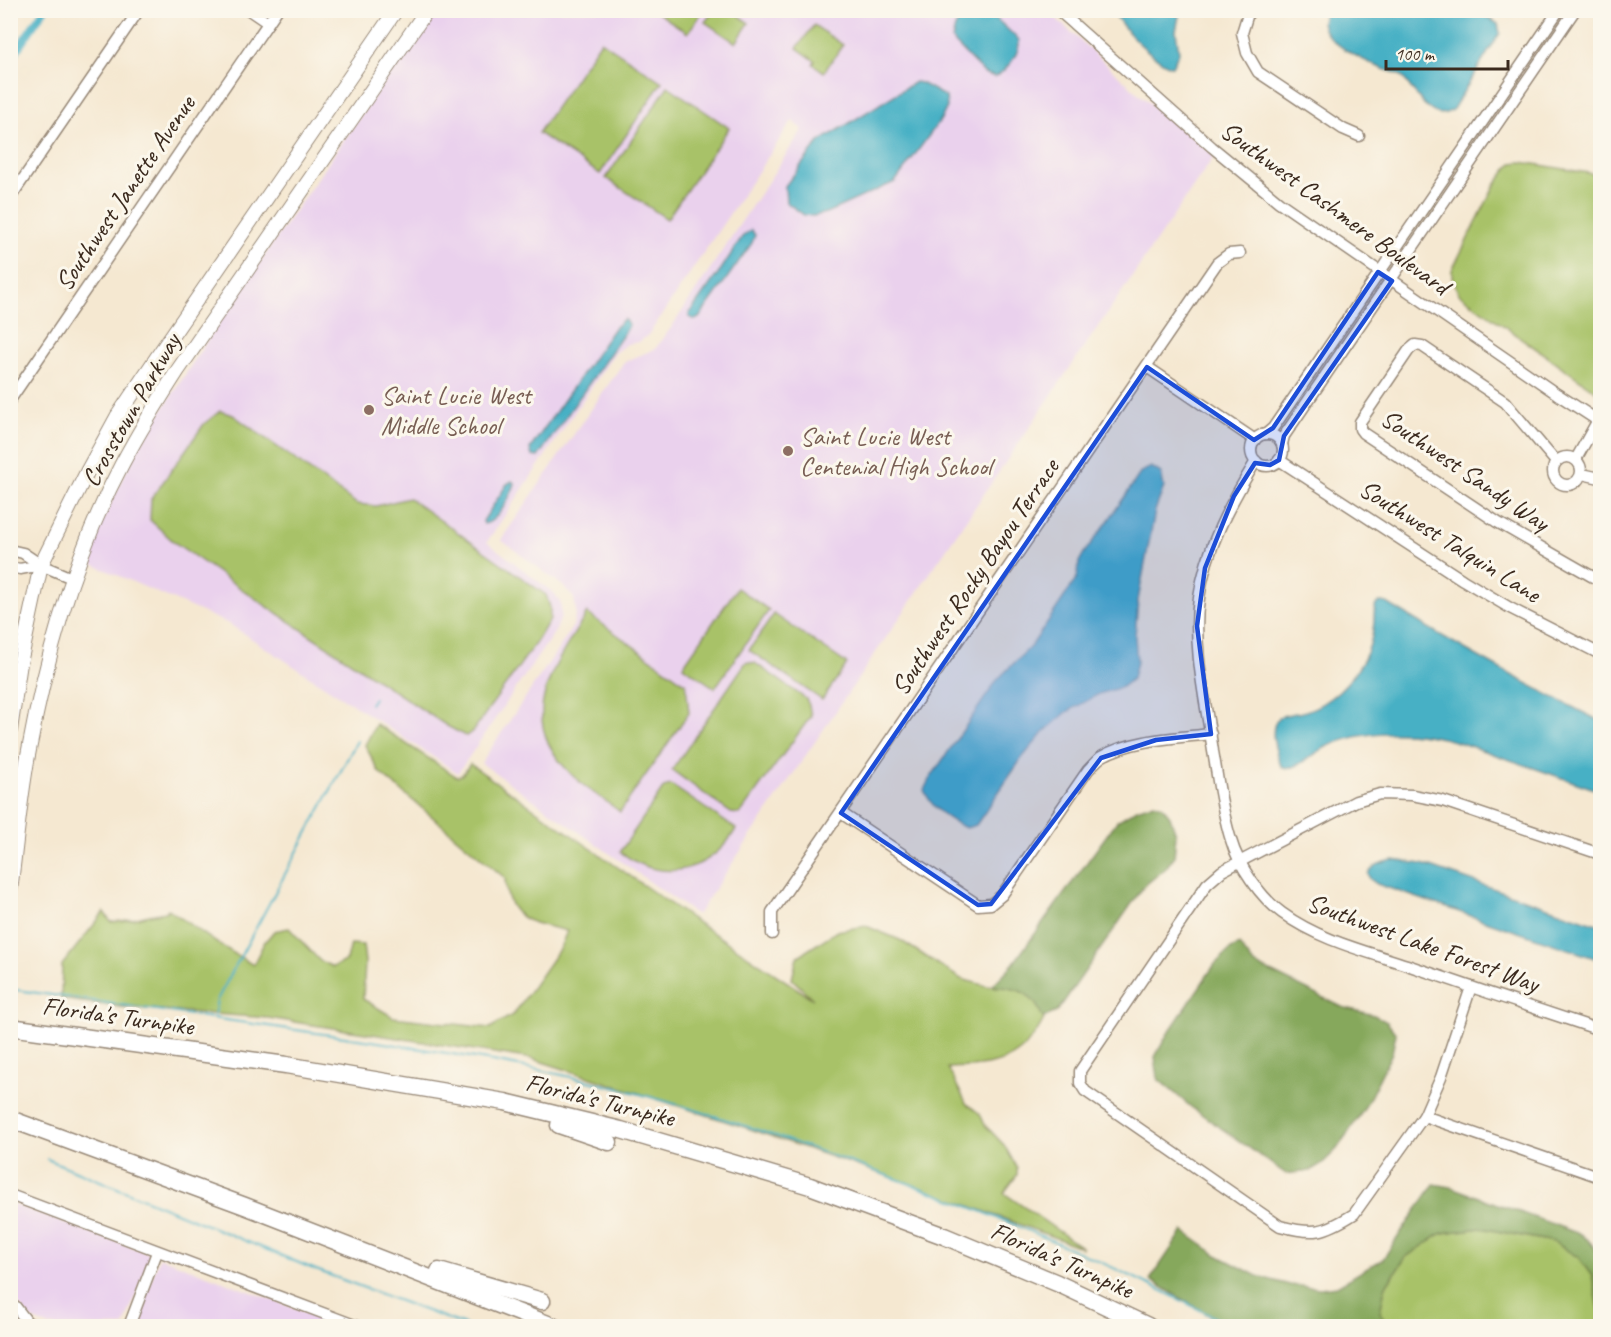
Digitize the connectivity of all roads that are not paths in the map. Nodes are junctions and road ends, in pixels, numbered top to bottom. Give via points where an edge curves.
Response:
1 (139, 10) edge
2 (249, 10) edge
3 (277, 10) edge
4 (396, 10) edge
5 (427, 10) edge
6 (1058, 10) edge
7 (1249, 10) edge
8 (1558, 10) edge
9 (1575, 10) edge
10 (268, 23) junction
11 (1359, 136) dead end
12 (10, 198) edge
13 (1240, 253) dead end
14 (1378, 272) junction
15 (1392, 281) junction
16 (1147, 367) junction
17 (1311, 373) junction
18 (1324, 378) junction
19 (10, 400) edge
20 (1599, 421) edge
21 (1266, 434) junction
22 (1255, 440) junction
23 (1282, 444) junction
24 (1576, 459) junction
25 (1279, 460) junction
26 (1256, 461) junction
27 (1556, 462) junction
28 (1582, 474) junction
29 (1600, 478) edge
30 (10, 550) edge
31 (41, 565) junction
32 (10, 567) edge
33 (74, 579) junction
34 (1600, 580) edge
35 (1600, 654) edge
36 (10, 730) edge
37 (1211, 734) junction
38 (841, 813) junction
39 (1600, 854) edge
40 (1240, 862) junction
41 (10, 891) edge
42 (772, 934) dead end
43 (1471, 987) junction
44 (10, 1027) edge
45 (1600, 1030) edge
46 (466, 1096) junction
47 (1424, 1116) junction
48 (10, 1119) edge
49 (609, 1142) dead end
50 (1600, 1177) edge
51 (10, 1195) edge
52 (345, 1245) junction
53 (157, 1251) junction
54 (542, 1301) dead end
55 (15, 1306) dead end
56 (38, 1326) edge
57 (129, 1326) edge
58 (357, 1326) edge
59 (553, 1326) edge
60 (1148, 1326) edge

1 - 12 street
2 - 10 street
3 - 10 street, Southwest Janette Avenue
4 - 31 main road, Crosstown Parkway via 117,417
5 - 33 main road, Crosstown Parkway via 149,416 120,466
6 - 14 street, Southwest Cashmere Boulevard via 1279,202
7 - 11 street via 1242,33 1258,72
8 - 14 street
9 - 15 street
10 - 19 street, Southwest Janette Avenue
13 - 16 street, Southwest Rocky Bayou Terrace via 1229,254 1217,263
14 - 15 street, Southwest Cashmere Boulevard
14 - 17 street
15 - 18 street
15 - 20 street, Southwest Cashmere Boulevard
16 - 22 street
16 - 38 street, Southwest Rocky Bayou Terrace
17 - 18 street
17 - 21 street
18 - 23 street
20 - 24 street
21 - 22 street
21 - 23 street via 1275,436
22 - 26 street via 1252,454
23 - 25 street
24 - 27 street via 1566,457
24 - 28 street
25 - 26 street via 1266,465
25 - 35 street, Southwest Talquin Lane via 1463,580
26 - 37 street, Southwest Lake Forest Way via 1216,535 1199,599 1198,636
27 - 28 street via 1554,475 1562,484 1571,485
27 - 34 street, Southwest Sandy Way via 1505,402 1422,346 1415,345 1409,350 1360,422 1363,434 1497,522
28 - 29 street
30 - 31 street
31 - 32 street
31 - 33 street
31 - 36 main road, Crosstown Parkway
33 - 41 main road, Crosstown Parkway via 52,645 28,752
37 - 38 street via 1156,740 1101,758 1088,770 1002,895 991,904 978,905
37 - 40 street, Southwest Lake Forest Way via 1231,840
38 - 42 street, Southwest Rocky Bayou Terrace via 772,912
39 - 40 street via 1443,801 1380,794 1356,801
40 - 43 street, Southwest Lake Forest Way via 1265,898 1299,925
40 - 47 street via 1207,884 1189,908 1080,1071 1085,1091 1280,1226 1299,1231 1319,1232 1353,1214
43 - 45 street, Southwest Lake Forest Way
43 - 47 street
44 - 46 highway, Florida's Turnpike via 286,1065
46 - 49 highway
46 - 60 highway, Florida's Turnpike via 621,1130 810,1186 1057,1282
47 - 50 street
48 - 52 highway
51 - 53 street
52 - 54 highway
52 - 59 highway
53 - 57 street
53 - 58 street
55 - 56 street via 28,1323

